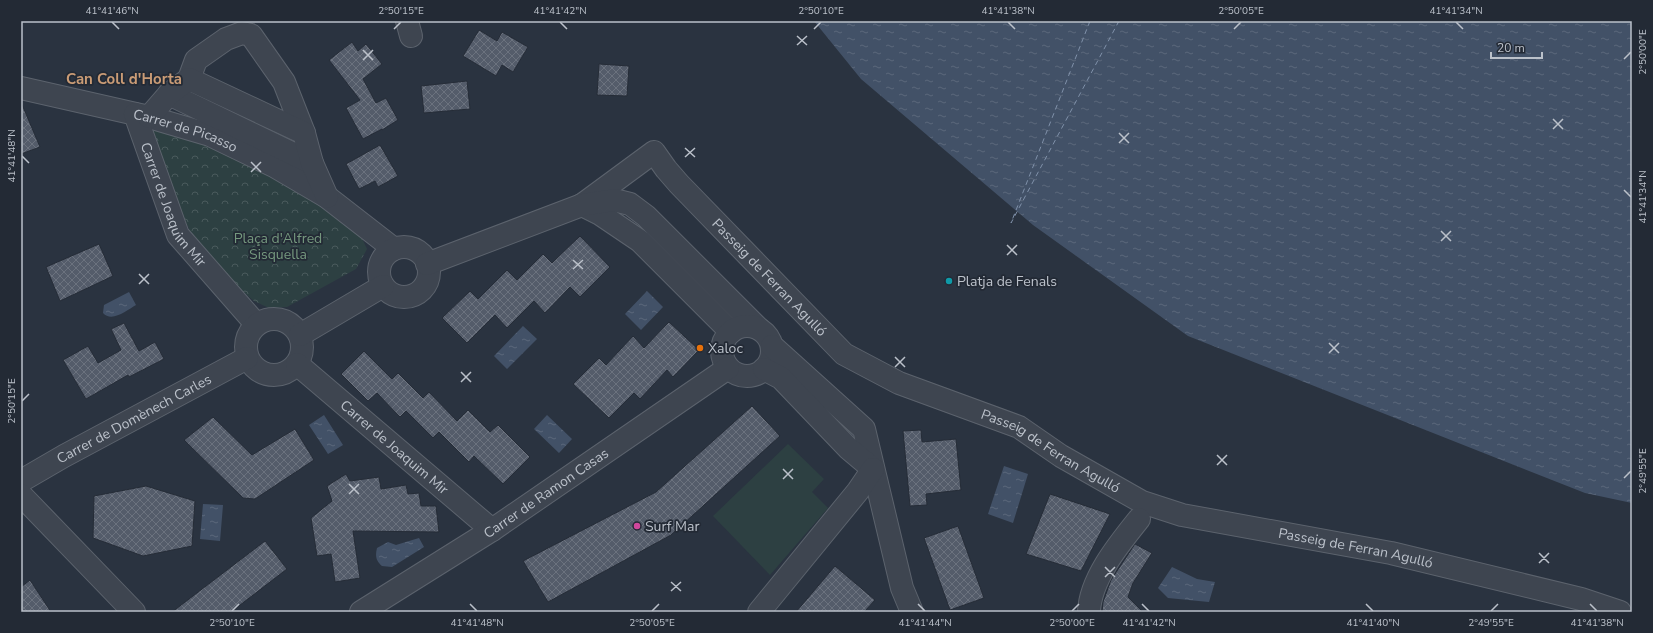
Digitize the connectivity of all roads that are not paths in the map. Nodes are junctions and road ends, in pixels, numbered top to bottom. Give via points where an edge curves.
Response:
1 (188, 79) junction
2 (21, 88) edge
3 (169, 94) junction
4 (142, 116) junction
5 (304, 133) junction
6 (312, 163) junction
7 (327, 197) junction
8 (582, 204) junction
9 (394, 249) junction
10 (427, 264) junction
11 (383, 286) junction
12 (256, 324) junction
13 (758, 328) junction
14 (731, 332) junction
15 (300, 335) junction
16 (772, 346) junction
17 (247, 358) junction
18 (297, 364) junction
19 (728, 368) junction
20 (764, 369) junction
21 (873, 469) junction
22 (21, 481) edge
23 (21, 495) edge
24 (1139, 519) dead end
25 (492, 530) junction
26 (134, 612) edge
27 (361, 612) edge
28 (759, 612) edge
29 (912, 612) edge
30 (1089, 612) edge
31 (1620, 612) edge

1 - 3 street
1 - 5 street
1 - 5 street via 196,60 226,39 242,33 250,35 284,82
2 - 4 street, Carrer de Picasso
3 - 4 street
3 - 6 street
4 - 7 street, Carrer de Picasso via 210,135 274,166
4 - 12 street, Carrer de Joaquim Mir via 178,236
5 - 6 street
6 - 7 street
7 - 9 street, Carrer de Picasso
8 - 10 street
8 - 13 street via 614,200 630,204 646,216
8 - 14 street via 640,241
8 - 31 street, Passeig de Ferran Agulló via 654,152 679,184 844,354 899,383 1019,427 1061,456 1142,502 1182,515 1391,553 1581,599
9 - 10 street via 406,247 418,251
9 - 11 street via 383,258 380,265
10 - 11 street via 428,280 418,292 404,297 396,296
11 - 15 street
12 - 15 street via 272,318 281,319 289,322
12 - 17 street via 246,340
13 - 14 street via 748,326
13 - 16 street via 767,336
14 - 19 street via 727,335 722,348 723,359
15 - 18 street via 302,350
16 - 20 street via 772,356
16 - 21 street via 864,430
17 - 18 street via 261,372 270,375 280,375
17 - 22 street, Carrer de Domènech Carles
18 - 25 street, Carrer de Joaquim Mir
19 - 20 street via 738,375 749,376
19 - 25 street, Carrer de Ramon Casas
20 - 21 street via 781,378 848,448
21 - 28 street
21 - 29 street via 902,588
23 - 26 street
24 - 30 street via 1104,567 1090,600
25 - 27 street, Carrer de Ramon Casas

